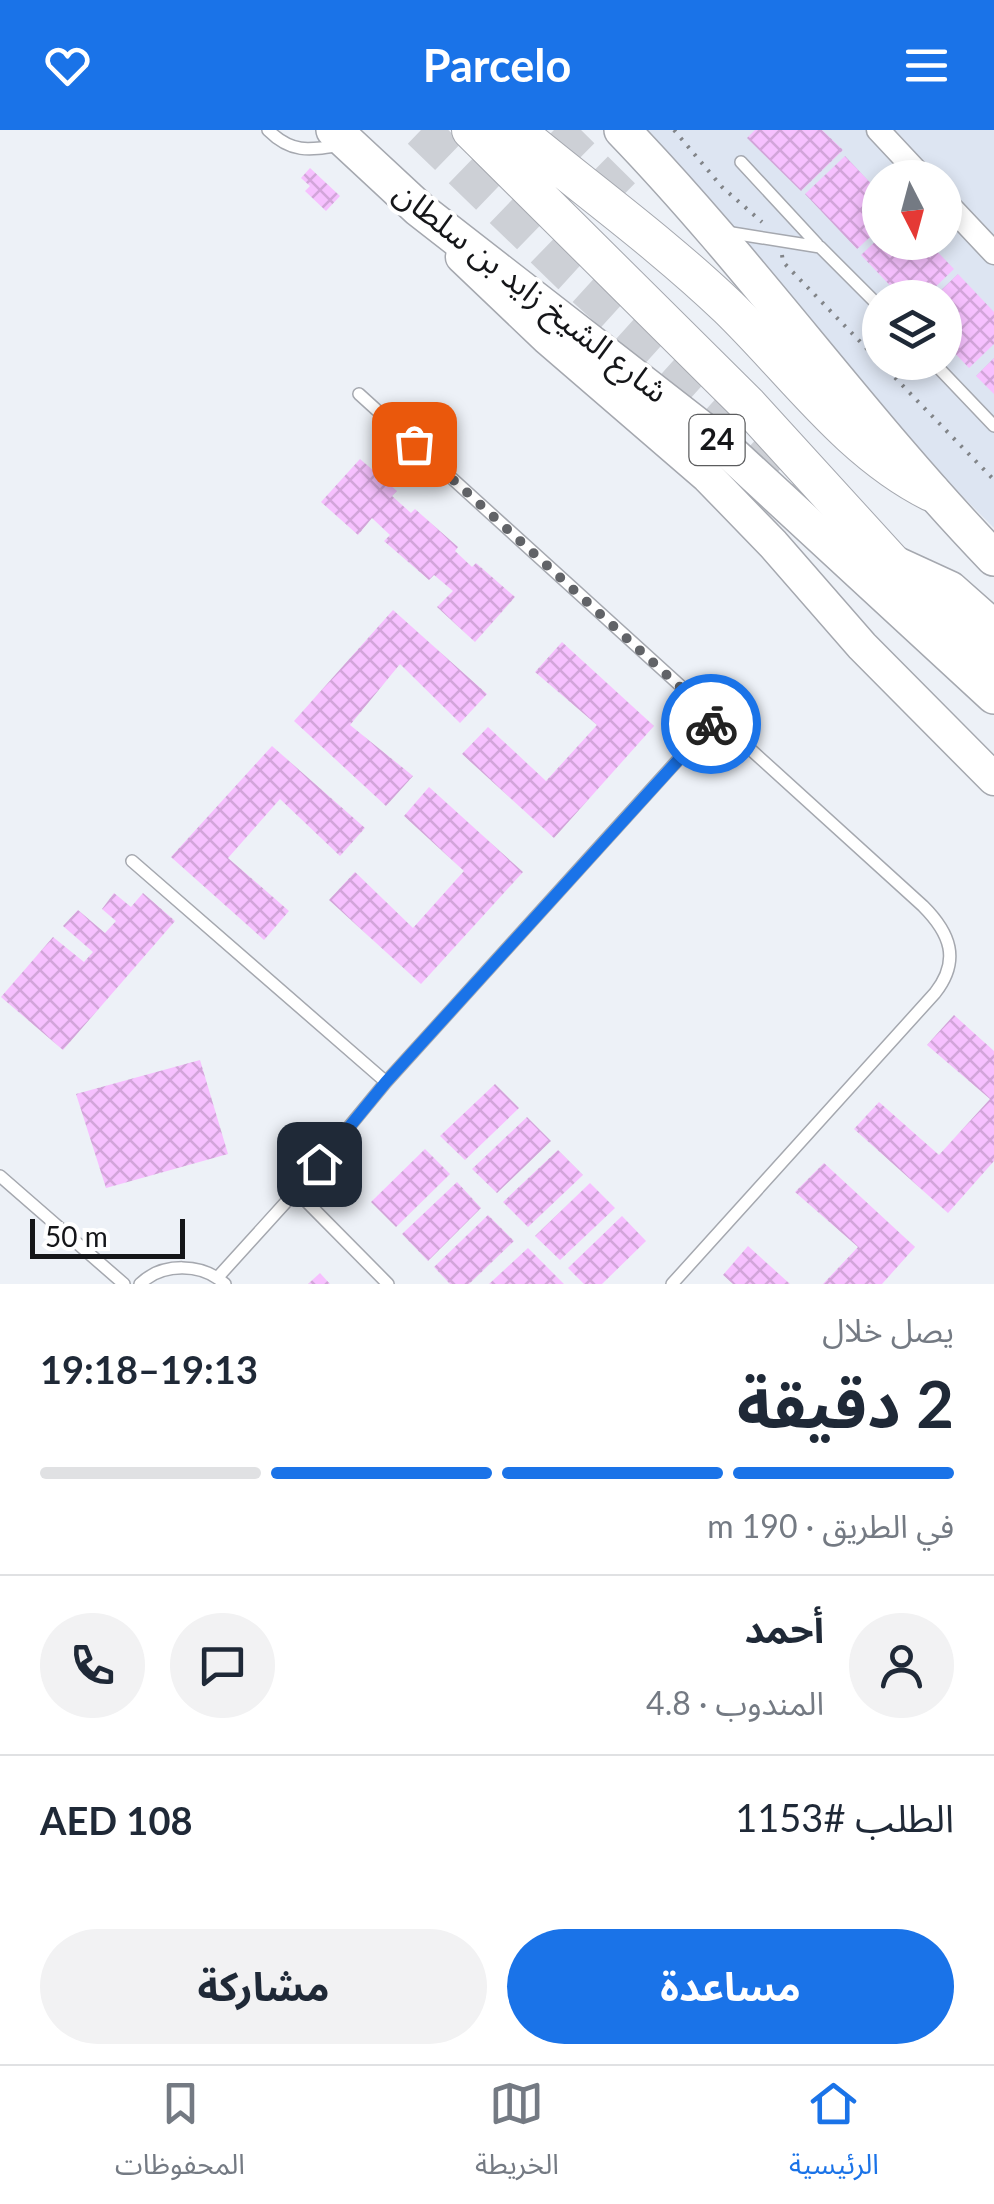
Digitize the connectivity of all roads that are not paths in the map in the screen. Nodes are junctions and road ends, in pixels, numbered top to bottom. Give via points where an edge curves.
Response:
1 (268, 130) edge
2 (471, 130) edge
3 (515, 130) edge
4 (878, 130) edge
5 (631, 135) edge
6 (342, 137) edge
7 (906, 160) edge
8 (741, 162) dead end
9 (419, 209) junction
10 (962, 219) edge
11 (714, 230) junction
12 (820, 247) junction
13 (994, 253) edge
14 (862, 289) edge
15 (950, 380) edge
16 (359, 394) dead end
17 (994, 426) edge
18 (931, 492) junction
19 (994, 558) edge
20 (890, 560) junction
21 (994, 626) edge
22 (994, 665) edge
23 (994, 696) edge
24 (715, 719) junction
25 (994, 779) edge
26 (132, 861) dead end
27 (386, 1082) junction
28 (0, 1176) edge
29 (296, 1191) junction
30 (222, 1281) edge
31 (124, 1284) edge
32 (140, 1284) edge
33 (388, 1284) edge
34 (672, 1284) edge

1 - 6 lane via 295,150
2 - 20 highway via 705,362
3 - 18 highway via 662,246 878,461
4 - 7 street
5 - 11 main road
6 - 9 main road, شارع الشيخ زايد بن سلطان / 24
8 - 12 lane
9 - 23 main road, شارع الشيخ زايد بن سلطان / 24 via 721,444
9 - 25 main road via 514,308 719,488
10 - 13 street
11 - 12 lane
11 - 18 main road
12 - 14 lane
15 - 17 lane
16 - 24 lane
18 - 19 main road
20 - 21 main road via 952,588
20 - 22 highway
24 - 27 lane
24 - 34 lane via 924,906 952,951 936,992
26 - 27 lane
27 - 29 lane
28 - 31 lane
29 - 30 lane
29 - 33 lane
30 - 32 lane via 182,1267

